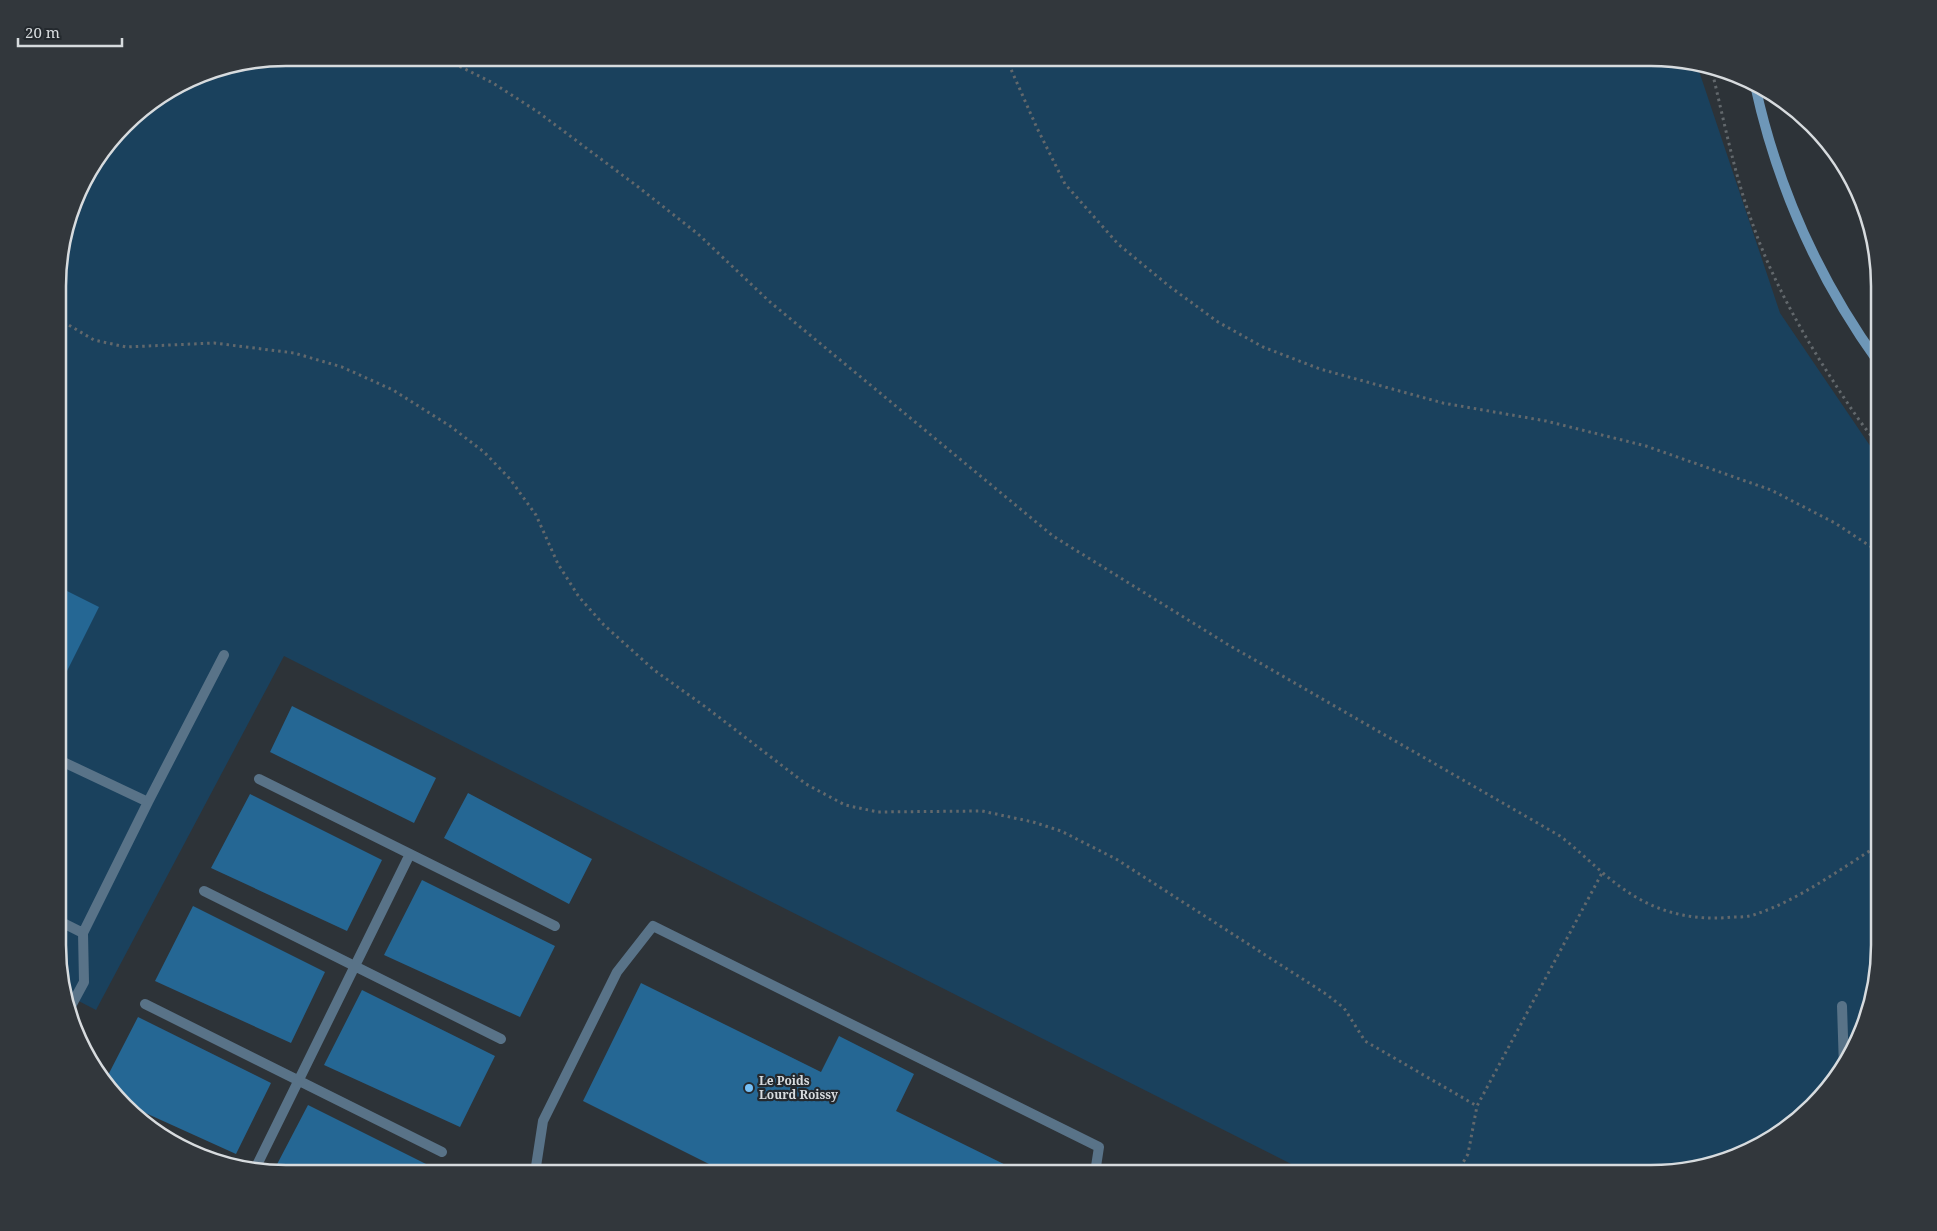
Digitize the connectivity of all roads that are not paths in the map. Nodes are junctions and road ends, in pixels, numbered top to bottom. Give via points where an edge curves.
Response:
1 (1757, 94) edge
2 (1871, 351) edge
3 (224, 655) dead end
4 (66, 763) edge
5 (259, 779) dead end
6 (148, 802) junction
7 (410, 854) junction
8 (204, 891) dead end
9 (66, 925) edge
10 (555, 926) dead end
11 (82, 933) junction
12 (355, 966) junction
13 (74, 1001) edge
14 (145, 1004) dead end
15 (1842, 1006) dead end
16 (500, 1039) dead end
17 (1843, 1050) edge
18 (299, 1081) junction
19 (442, 1152) dead end
20 (258, 1163) edge
21 (536, 1165) edge
22 (1096, 1165) edge

1 - 2 street via 1801,228 1829,286
3 - 6 lane
4 - 6 lane
5 - 7 lane
6 - 11 lane
7 - 10 lane
7 - 12 lane
8 - 12 lane
9 - 11 lane
11 - 13 lane via 84,982
12 - 16 lane
12 - 18 lane
14 - 18 lane
15 - 17 lane
18 - 19 lane
18 - 20 lane
21 - 22 lane via 543,1121 617,972 653,926 1099,1147

